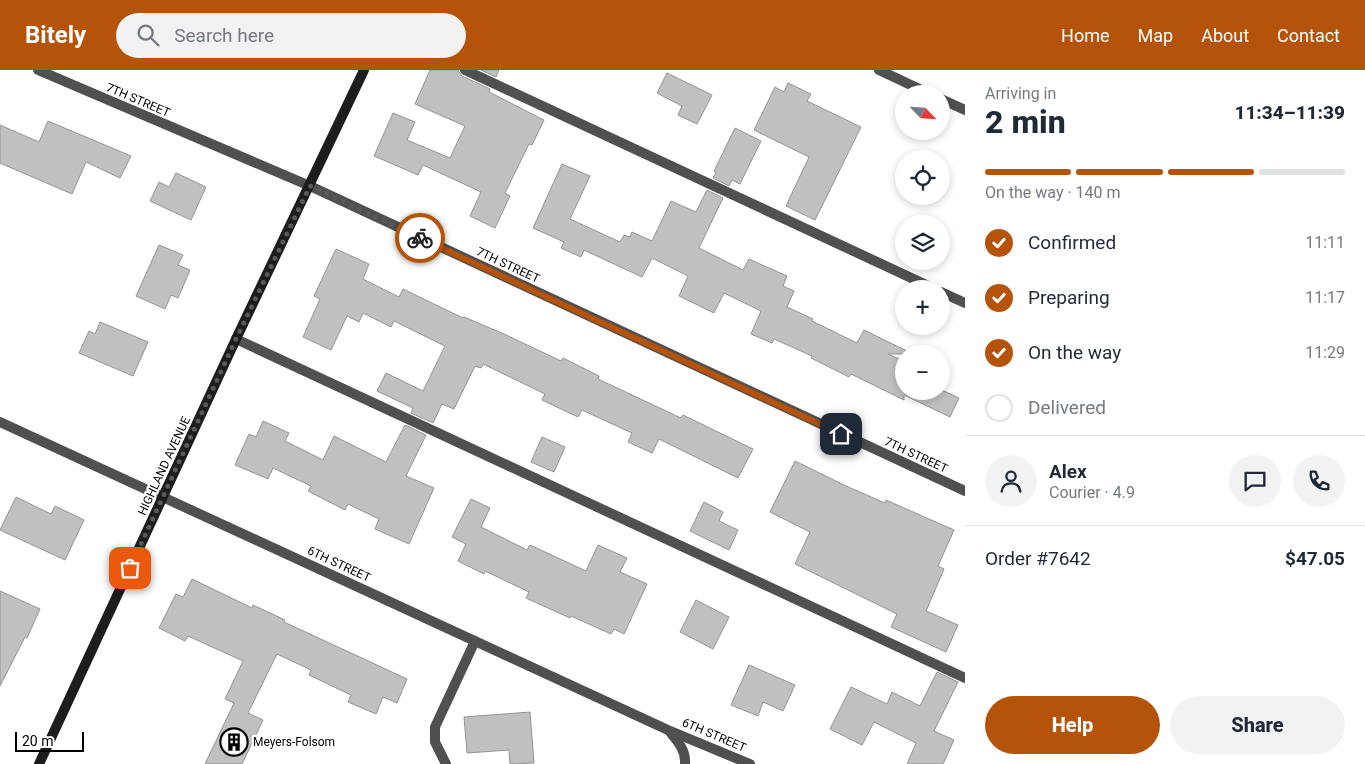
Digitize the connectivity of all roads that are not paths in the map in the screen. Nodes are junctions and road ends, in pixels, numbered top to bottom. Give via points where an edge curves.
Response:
1 (38, 70) edge
2 (364, 70) edge
3 (465, 70) edge
4 (879, 70) edge
5 (911, 85) edge
6 (950, 103) edge
7 (965, 110) edge
8 (310, 186) junction
9 (916, 280) edge
10 (950, 296) edge
11 (965, 303) edge
12 (236, 339) junction
13 (0, 422) edge
14 (965, 491) edge
15 (163, 497) junction
16 (475, 641) junction
17 (965, 678) edge
18 (668, 730) junction
19 (39, 764) edge
20 (446, 764) edge
21 (685, 764) edge
22 (750, 764) edge

1 - 8 street, 7TH STREET
2 - 8 main road, HIGHLAND AVENUE
3 - 9 street
4 - 5 street
6 - 7 street
8 - 12 main road, HIGHLAND AVENUE
8 - 14 street, 7TH STREET
10 - 11 street
12 - 15 main road, HIGHLAND AVENUE
12 - 17 street
13 - 15 street, 6TH STREET
15 - 16 street, 6TH STREET
15 - 19 main road, HIGHLAND AVENUE
16 - 18 street, 6TH STREET
16 - 20 street via 435,727 435,742
18 - 21 street, 6TH STREET via 681,745
18 - 22 street, 6TH STREET

